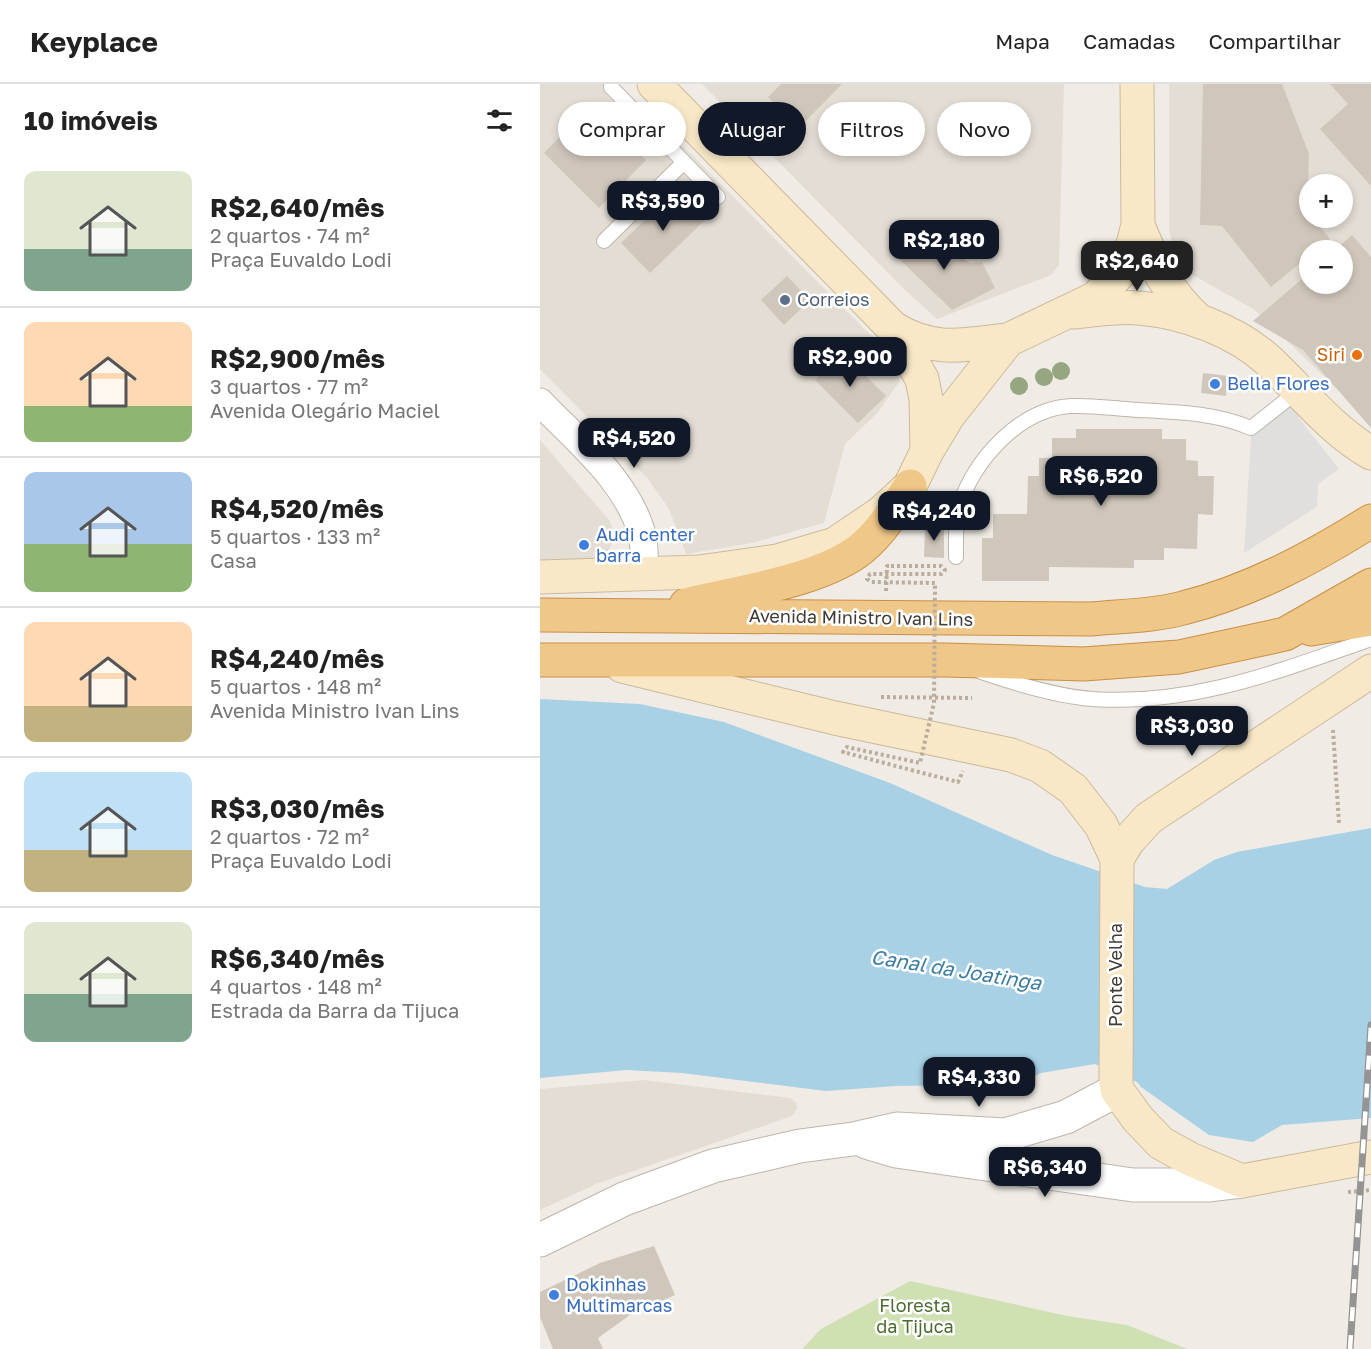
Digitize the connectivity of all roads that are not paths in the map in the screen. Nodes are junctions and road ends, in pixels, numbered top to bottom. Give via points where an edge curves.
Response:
1 (1137, 84) edge
2 (611, 87) dead end
3 (646, 102) edge
4 (686, 133) edge
5 (681, 156) edge
6 (684, 162) junction
7 (718, 197) dead end
8 (1138, 225) junction
9 (604, 241) dead end
10 (1072, 312) junction
11 (1199, 321) junction
12 (893, 328) junction
13 (1008, 340) junction
14 (1299, 390) junction
15 (540, 402) edge
16 (927, 451) junction
17 (1371, 453) edge
18 (910, 486) junction
19 (1371, 522) edge
20 (956, 557) dead end
21 (645, 576) junction
22 (540, 578) edge
23 (1371, 585) edge
24 (540, 615) edge
25 (646, 615) junction
26 (1371, 619) edge
27 (1285, 634) junction
28 (1371, 639) edge
29 (540, 660) edge
30 (593, 660) junction
31 (1371, 671) edge
32 (940, 675) junction
33 (1117, 866) junction
34 (1116, 1086) junction
35 (853, 1139) junction
36 (1371, 1157) edge
37 (1242, 1181) junction
38 (540, 1240) edge

1 - 8 main road
2 - 3 lane
4 - 12 main road
5 - 6 lane
6 - 7 lane
6 - 9 lane
8 - 10 main road via 1122,270 1096,298
8 - 11 main road via 1160,277
10 - 11 main road via 1139,308
10 - 13 main road
11 - 14 main road via 1243,342
12 - 13 main road via 911,339 942,346
12 - 16 main road via 922,379
13 - 16 main road via 969,387
14 - 17 main road via 1350,440
14 - 20 lane via 1251,428 1231,419 1190,413 1069,406 1031,418 1007,432 968,485 959,508
15 - 21 street via 614,480 635,515 642,536
16 - 18 main road
18 - 21 main road via 873,519 835,544 777,561
18 - 25 highway via 880,530 844,560 788,581
19 - 25 highway, Avenida Ministro Ivan Lins via 1311,559 1181,609 1091,619
21 - 22 main road
23 - 27 highway
24 - 25 highway, Avenida Ministro Ivan Lins
26 - 27 highway
27 - 32 highway via 1179,657
28 - 32 lane via 1223,688 1125,699 1091,699
29 - 30 highway
30 - 32 highway
30 - 33 main road via 1011,755 1040,766 1074,789 1101,825
31 - 33 main road via 1149,818 1128,841
33 - 34 main road, Ponte Velha
34 - 35 street via 1066,1117 1005,1135 897,1129
34 - 37 main road via 1138,1119 1161,1143
35 - 37 street via 896,1151 1133,1185
35 - 38 street via 800,1146 713,1166 624,1199
36 - 37 main road

